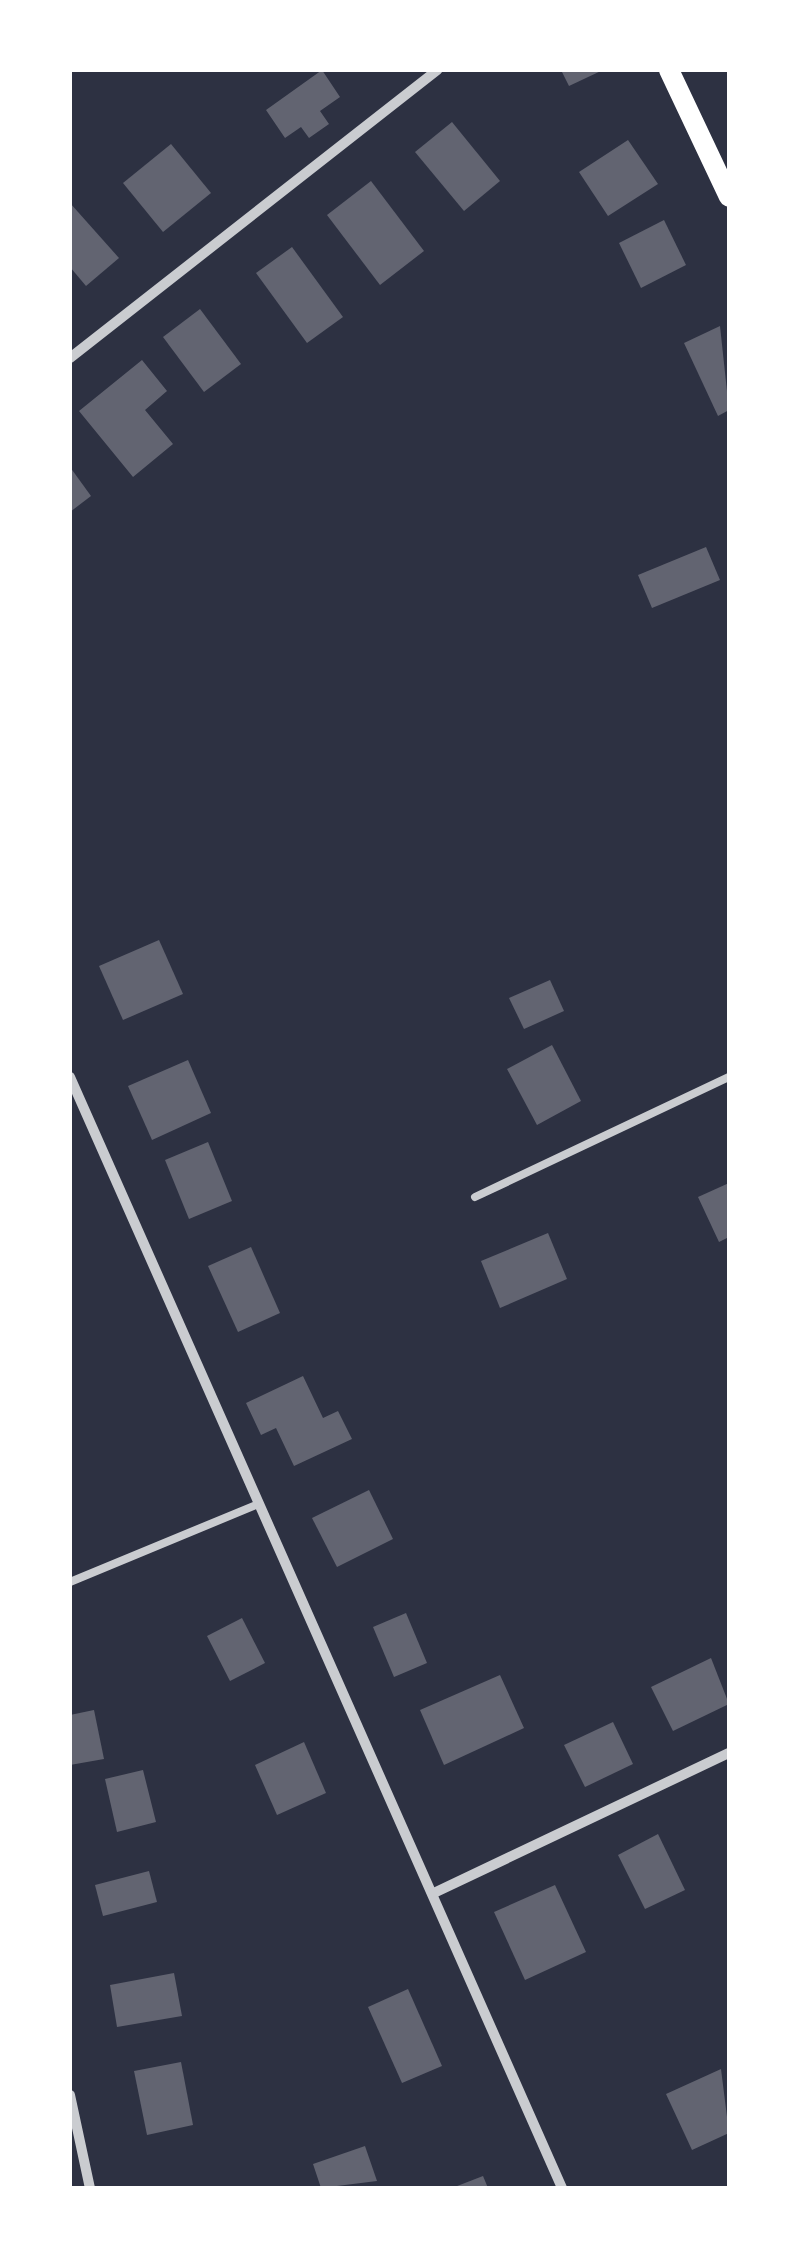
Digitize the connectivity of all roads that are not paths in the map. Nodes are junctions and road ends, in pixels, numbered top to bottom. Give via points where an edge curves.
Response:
1 (438, 70) edge
2 (670, 70) edge
3 (729, 197) edge
4 (70, 358) edge
5 (70, 1077) edge
6 (729, 1078) edge
7 (476, 1198) dead end
8 (256, 1504) junction
9 (70, 1582) edge
10 (729, 1753) edge
11 (436, 1892) junction
12 (70, 2095) edge
13 (90, 2188) edge
14 (562, 2188) edge

1 - 4 street
2 - 3 main road
5 - 8 street
6 - 7 lane
8 - 9 lane
8 - 11 street
10 - 11 street
11 - 14 street
12 - 13 street

